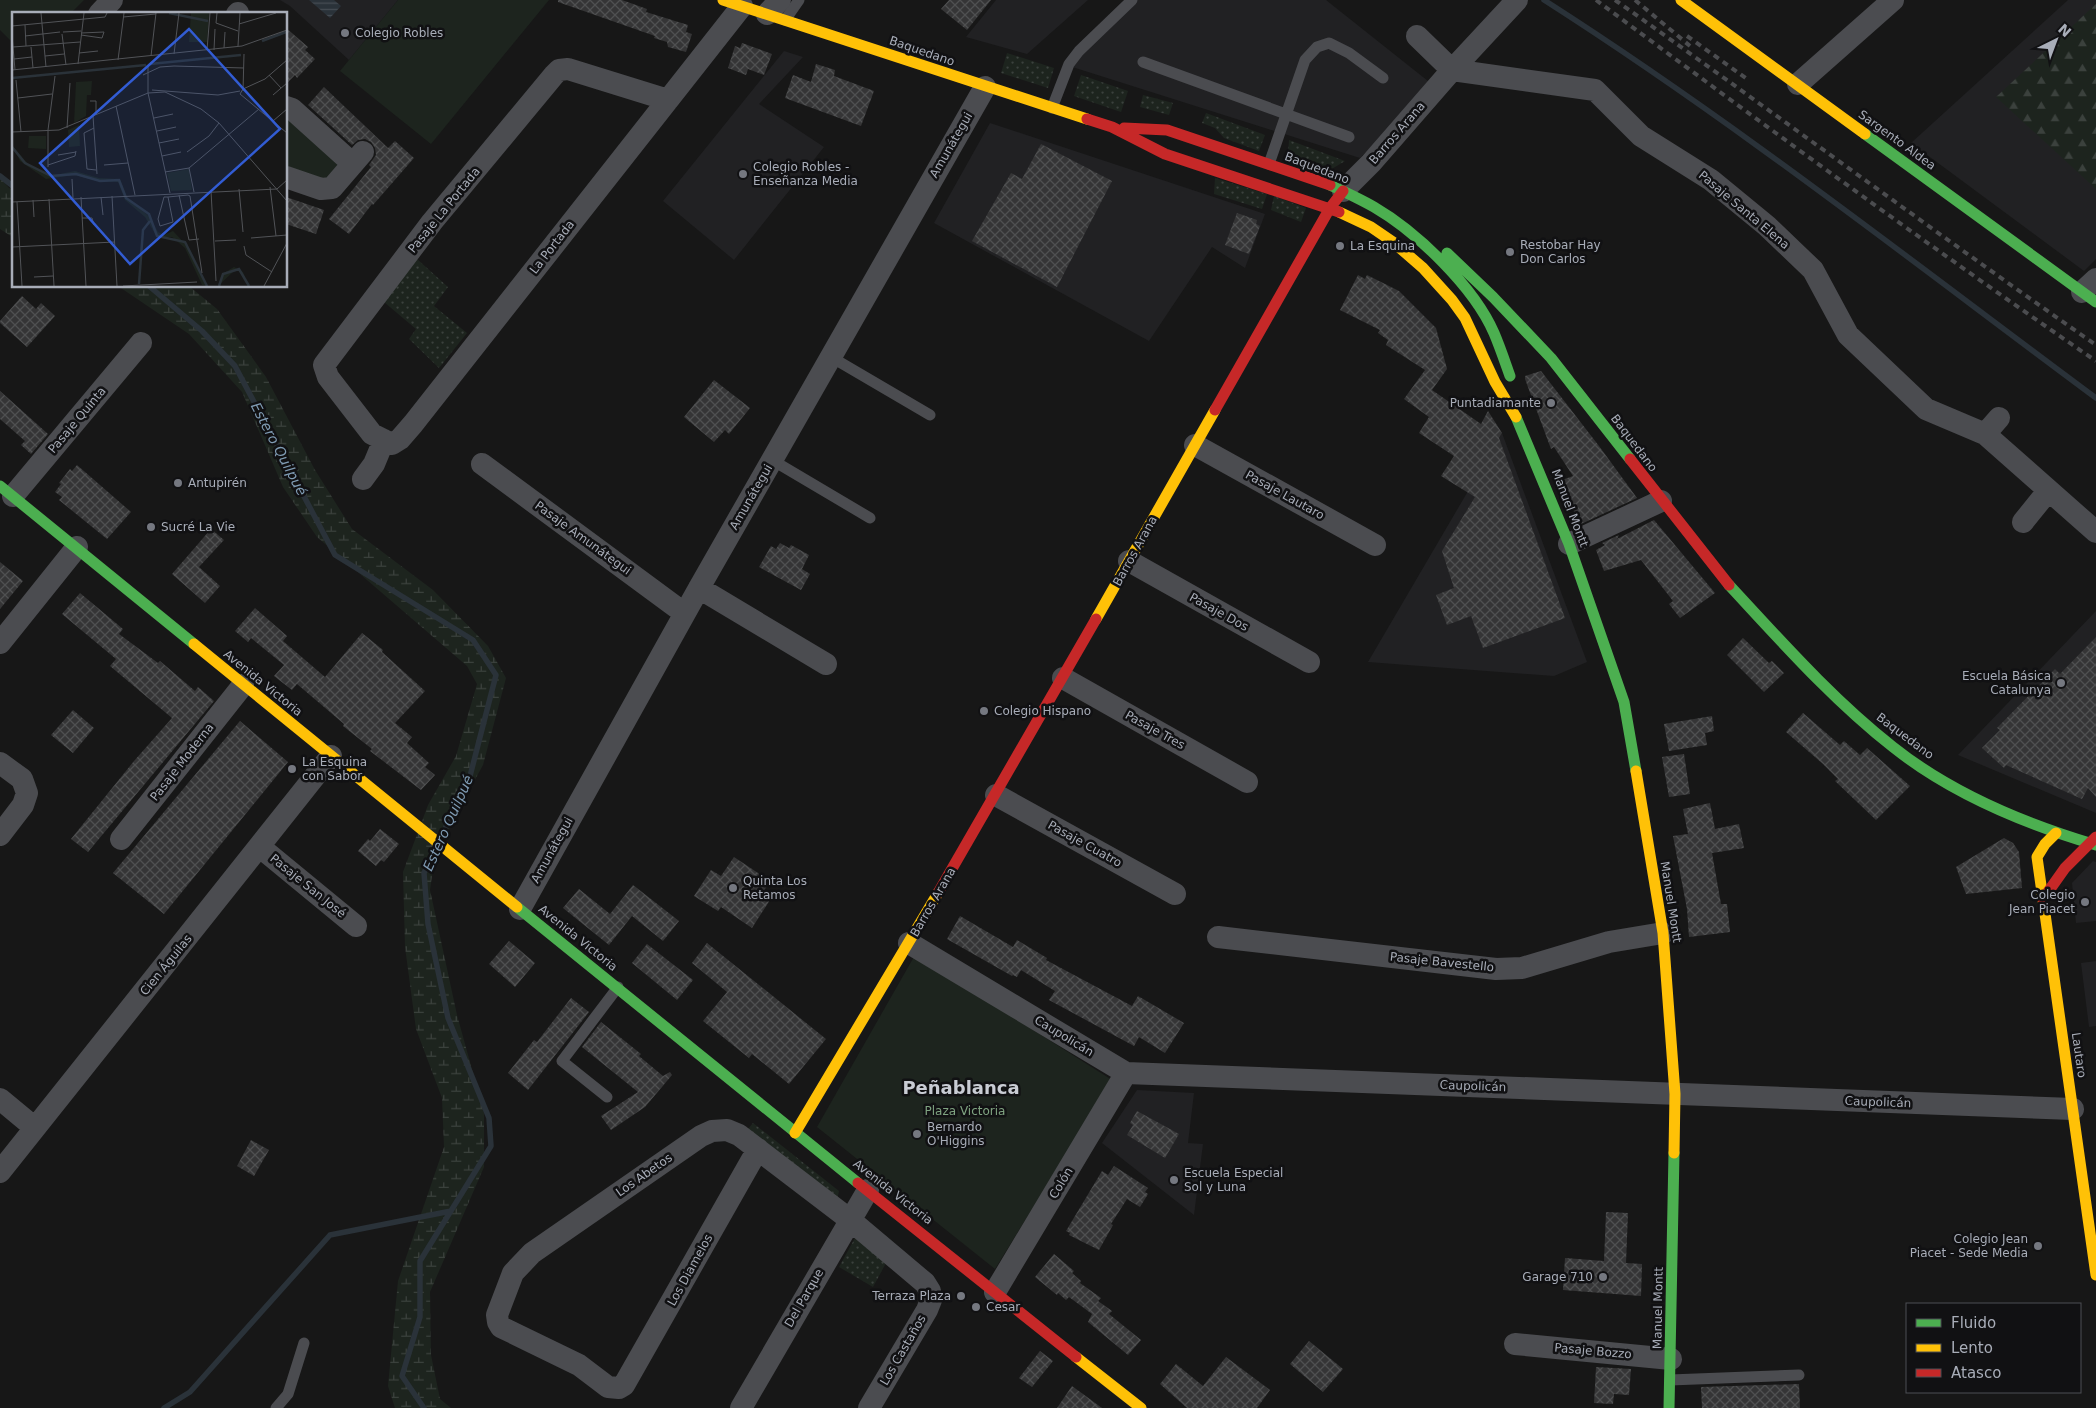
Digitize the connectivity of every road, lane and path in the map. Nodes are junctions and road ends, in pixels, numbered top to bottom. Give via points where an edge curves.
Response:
1 (112, 0) edge
2 (799, 0) edge
3 (1132, 0) edge
4 (1517, 0) edge
5 (1681, 0) edge
6 (1893, 0) edge
7 (733, 3) edge
8 (777, 11) edge
9 (101, 12) edge
10 (1417, 36) dead end
11 (1143, 62) dead end
12 (1452, 70) junction
13 (1383, 78) dead end
14 (1798, 84) junction
15 (985, 87) junction
16 (668, 100) junction
17 (291, 102) edge
18 (1052, 108) junction
19 (1285, 113) junction
20 (1112, 127) junction
21 (1349, 137) dead end
22 (1268, 164) junction
23 (288, 178) edge
24 (1336, 200) junction
25 (1376, 208) junction
26 (2091, 291) edge
27 (141, 343) dead end
28 (830, 357) junction
29 (930, 415) dead end
30 (1519, 421) junction
31 (384, 440) junction
32 (1195, 445) junction
33 (772, 460) junction
34 (482, 464) dead end
35 (363, 479) dead end
36 (7, 491) edge
37 (2048, 491) junction
38 (1661, 501) junction
39 (870, 518) dead end
40 (2023, 522) dead end
41 (2096, 532) edge
42 (1569, 544) junction
43 (1375, 545) dead end
44 (77, 547) junction
45 (1129, 561) junction
46 (699, 588) junction
47 (684, 613) junction
48 (0, 643) edge
49 (1309, 662) dead end
50 (826, 664) dead end
51 (1063, 678) junction
52 (243, 684) junction
53 (331, 756) junction
54 (0, 763) edge
55 (1248, 782) dead end
56 (996, 795) junction
57 (2056, 833) junction
58 (0, 834) edge
59 (121, 839) dead end
60 (2094, 842) edge
61 (260, 847) junction
62 (1174, 894) dead end
63 (2043, 899) junction
64 (520, 909) junction
65 (356, 926) dead end
66 (1663, 933) junction
67 (1218, 937) dead end
68 (909, 943) junction
69 (618, 987) junction
70 (1126, 1073) junction
71 (1675, 1094) junction
72 (607, 1098) dead end
73 (0, 1099) edge
74 (2074, 1109) junction
75 (35, 1128) junction
76 (795, 1133) junction
77 (758, 1149) junction
78 (0, 1172) edge
79 (868, 1190) junction
80 (849, 1219) junction
81 (2096, 1275) edge
82 (930, 1290) joint
83 (995, 1292) junction
84 (304, 1343) dead end
85 (1516, 1344) dead end
86 (1670, 1369) junction
87 (1799, 1375) dead end
88 (619, 1388) joint
89 (1135, 1406) edge
90 (276, 1408) edge
91 (741, 1408) edge
92 (870, 1408) edge
93 (1669, 1408) edge

1 - 9 street
2 - 8 lane
3 - 18 lane via 1072,59
4 - 12 street, Barros Arana
5 - 14 main road, Sargento Aldea
6 - 14 street
7 - 8 main road, Baquedano
7 - 16 street, La Portada
8 - 15 main road, Baquedano
10 - 12 street
11 - 19 lane
12 - 24 street, Barros Arana
12 - 37 street, Pasaje Santa Elena via 1595,90 1642,136 1711,180 1767,226 1813,270 1848,335 1926,409 1992,426
13 - 19 lane via 1329,43 1317,47 1305,60
14 - 26 main road, Sargento Aldea
15 - 18 main road, Baquedano
15 - 28 street, Amunátegui
16 - 31 street, La Portada via 413,424 392,444
16 - 31 street, Pasaje La Portada via 568,69 559,70 548,82 432,222 324,365 328,377 372,434
17 - 23 street via 292,109 358,158 332,188 321,189
18 - 20 main road, Baquedano
19 - 21 lane
19 - 22 lane
20 - 22 main road, Baquedano via 1167,130
20 - 24 main road, Baquedano via 1165,154
22 - 24 main road, Baquedano via 1328,184
24 - 25 main road, Baquedano
24 - 30 main road, Manuel Montt via 1393,242 1439,285 1465,318 1495,382
24 - 32 main road, Barros Arana
25 - 30 main road, Manuel Montt via 1449,267 1480,308 1494,332 1507,367
25 - 38 main road, Baquedano via 1428,236 1461,264 1550,358
27 - 36 street, Pasaje Quinta
28 - 29 lane
28 - 33 street, Amunátegui
30 - 42 main road, Manuel Montt
31 - 35 street via 374,464
32 - 43 street, Pasaje Lautaro
32 - 45 main road, Barros Arana
33 - 39 lane
33 - 46 street, Amunátegui
34 - 47 street, Pasaje Amunátegui
36 - 44 main road, Avenida Victoria
37 - 40 street
37 - 41 street, Pasaje Santa Elena
38 - 42 street
38 - 57 main road, Baquedano via 1762,623 1852,713 1894,748 1938,778 1985,803
42 - 66 main road, Manuel Montt via 1624,702
44 - 48 street
44 - 52 main road, Avenida Victoria
45 - 49 street, Pasaje Dos
45 - 51 main road, Barros Arana
46 - 47 street, Amunátegui
46 - 50 street
47 - 64 street, Amunátegui
51 - 55 street, Pasaje Tres
51 - 56 main road, Barros Arana
52 - 53 main road, Avenida Victoria
52 - 59 street, Pasaje Moderna
53 - 61 street, Cien Águilas
53 - 64 main road, Avenida Victoria
54 - 58 street via 22,779 28,793 23,805
56 - 62 street, Pasaje Cuatro
56 - 68 main road, Barros Arana
57 - 60 main road, Baquedano
57 - 63 main road, Lautaro via 2037,857
60 - 63 main road via 2065,868
61 - 65 street, Pasaje San José
61 - 75 street, Cien Águilas
63 - 74 main road, Lautaro
64 - 69 main road, Avenida Victoria
66 - 67 street, Pasaje Bavestello via 1609,942 1522,968 1496,969
66 - 71 main road, Manuel Montt
68 - 70 street, Caupolicán
68 - 76 main road, Barros Arana
69 - 72 lane via 562,1060
69 - 76 main road, Avenida Victoria
70 - 71 street, Caupolicán
70 - 83 street, Colón
71 - 74 street, Caupolicán
71 - 86 main road, Manuel Montt
73 - 75 street
74 - 81 main road, Lautaro
75 - 78 street, Cien Águilas
76 - 79 main road, Avenida Victoria
77 - 80 street, Los Abetos
77 - 88 street, Los Diamelos via 628,1380
77 - 88 street, Los Abetos via 727,1130 701,1136 532,1253 513,1272 497,1315 501,1327 579,1365 608,1388
79 - 80 street, Del Parque
79 - 83 main road, Avenida Victoria
80 - 82 street, Los Abetos via 920,1277
80 - 91 street, Del Parque
82 - 92 street, Los Castaños via 927,1310
83 - 89 main road, Avenida Victoria
84 - 90 lane via 288,1394
85 - 86 street, Pasaje Bozzo
86 - 87 lane
86 - 93 main road, Manuel Montt

